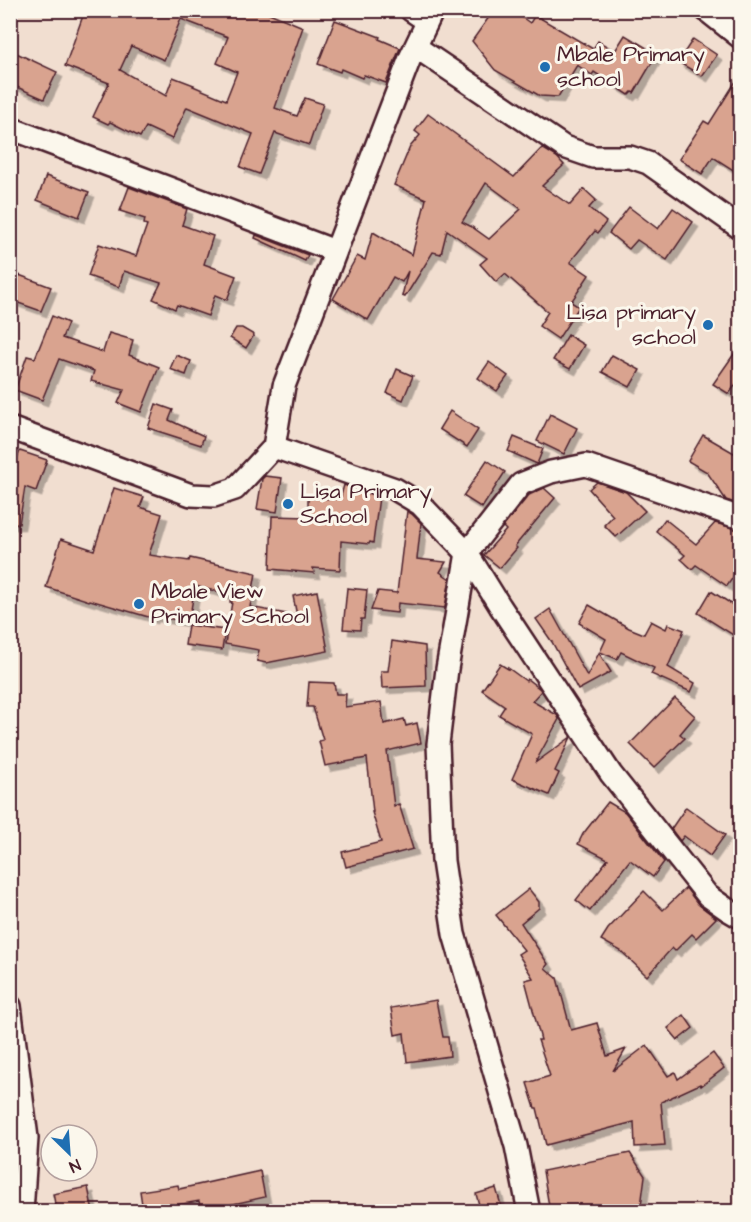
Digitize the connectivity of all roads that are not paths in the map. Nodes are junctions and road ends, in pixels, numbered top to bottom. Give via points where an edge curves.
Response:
1 (706, 10) edge
2 (424, 14) edge
3 (741, 37) edge
4 (416, 46) junction
5 (10, 128) edge
6 (741, 228) edge
7 (335, 251) junction
8 (10, 428) edge
9 (274, 447) junction
10 (741, 518) edge
11 (467, 553) junction
12 (741, 917) edge
13 (10, 1006) edge
14 (22, 1212) edge
15 (529, 1212) edge

1 - 3 street
2 - 4 street
4 - 6 street via 564,147 593,157 630,157 648,164
4 - 7 street
5 - 7 street
7 - 9 street via 284,386
8 - 9 street via 191,495 214,496 235,489
9 - 11 street via 395,489 420,504
10 - 11 street via 586,465 551,472 522,484
11 - 12 street via 611,774 708,896
11 - 15 street via 438,744 443,861 454,934 516,1146
13 - 14 street via 27,1138

